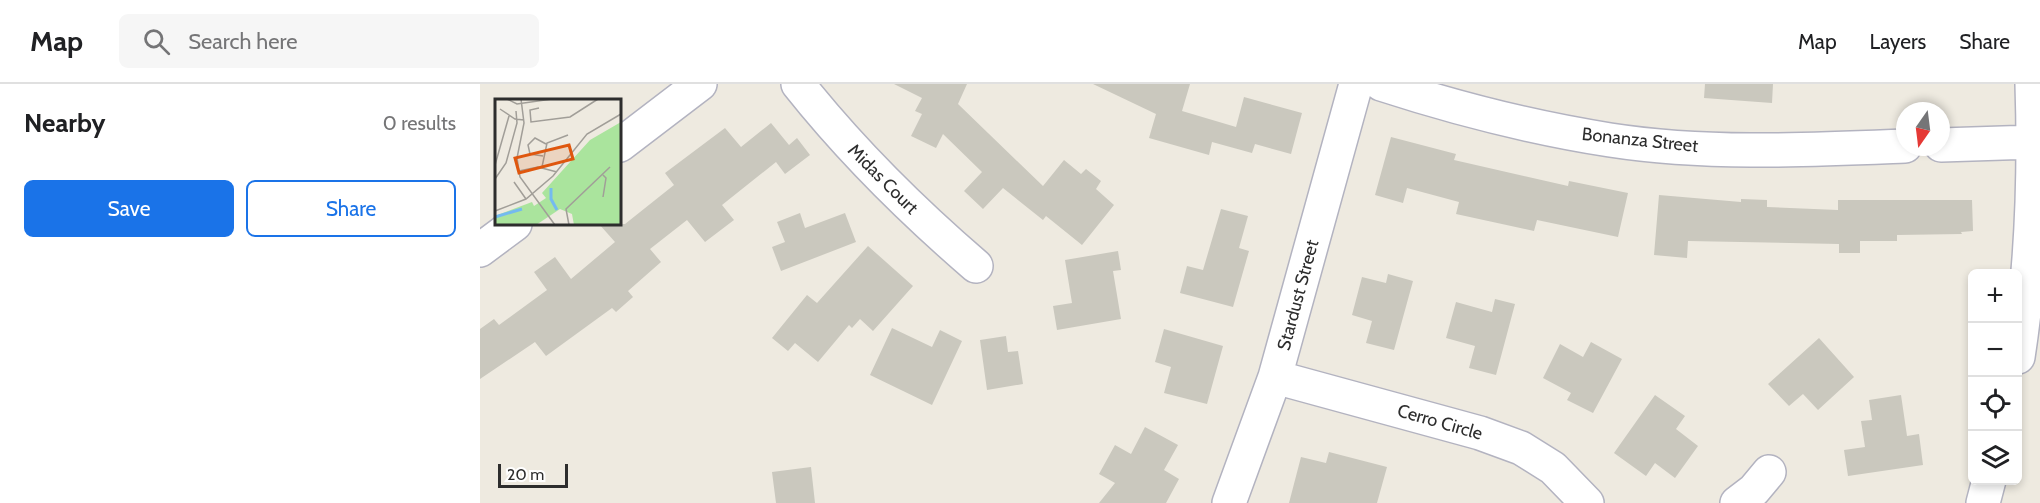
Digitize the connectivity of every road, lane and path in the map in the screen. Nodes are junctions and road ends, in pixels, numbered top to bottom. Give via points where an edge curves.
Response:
1 (700, 84) edge
2 (798, 84) edge
3 (1356, 84) edge
4 (1381, 84) edge
5 (2032, 84) edge
6 (2034, 142) junction
7 (621, 144) edge
8 (1950, 145) edge
9 (1896, 146) edge
10 (514, 225) edge
11 (480, 250) edge
12 (976, 266) dead end
13 (2022, 326) edge
14 (1275, 376) junction
15 (1769, 472) dead end
16 (1988, 485) edge
17 (1229, 503) edge
18 (1587, 503) edge
19 (1737, 503) edge
20 (1983, 503) edge

1 - 7 street
2 - 12 street, Midas Court via 864,162
3 - 14 street, Stardust Street
4 - 9 street, Bonanza Street via 1525,123 1612,140 1757,150
5 - 6 street
6 - 8 street
6 - 13 street via 2030,265
10 - 11 street
14 - 17 street, Stardust Street
14 - 18 street, Cerro Circle via 1521,448 1553,468
15 - 19 street
16 - 20 street

